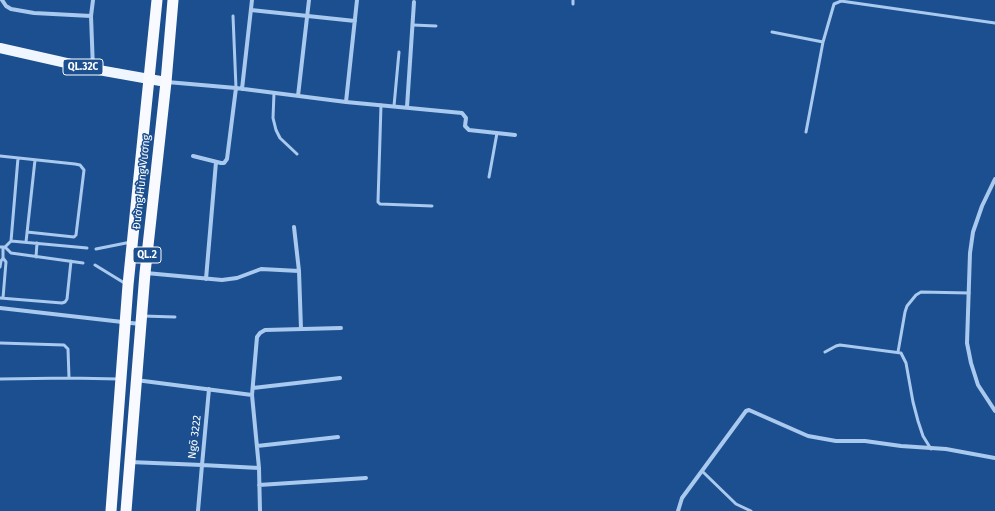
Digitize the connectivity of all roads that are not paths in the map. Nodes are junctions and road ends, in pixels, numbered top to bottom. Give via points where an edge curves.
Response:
1 (2, 0) edge
2 (93, 0) edge
3 (157, 0) edge
4 (173, 0) edge
5 (252, 0) edge
6 (308, 0) edge
7 (357, 0) edge
8 (414, 2) dead end
9 (251, 10) junction
10 (91, 16) junction
11 (233, 16) dead end
12 (307, 16) junction
13 (355, 21) junction
14 (995, 23) edge
15 (413, 25) junction
16 (436, 26) dead end
17 (772, 32) dead end
18 (824, 42) junction
19 (0, 48) edge
20 (399, 52) dead end
21 (93, 69) junction
22 (149, 79) junction
23 (166, 82) junction
24 (236, 88) junction
25 (242, 89) junction
26 (274, 93) junction
27 (298, 96) junction
28 (346, 102) junction
29 (381, 105) junction
30 (394, 106) junction
31 (407, 107) junction
32 (806, 132) dead end
33 (497, 133) junction
34 (515, 135) dead end
35 (297, 154) dead end
36 (0, 156) edge
37 (194, 156) dead end
38 (18, 158) junction
39 (35, 160) junction
40 (216, 162) junction
41 (489, 177) dead end
42 (995, 179) edge
43 (432, 206) dead end
44 (294, 227) dead end
45 (27, 232) junction
46 (11, 241) junction
47 (26, 242) junction
48 (132, 242) junction
49 (37, 243) junction
50 (3, 247) edge
51 (86, 248) dead end
52 (96, 249) dead end
53 (36, 256) junction
54 (3, 258) junction
55 (71, 261) junction
56 (83, 263) dead end
57 (95, 265) dead end
58 (0, 267) edge
59 (299, 271) junction
60 (145, 273) junction
61 (206, 279) junction
62 (128, 285) junction
63 (969, 293) junction
64 (2, 298) edge
65 (0, 308) edge
66 (175, 317) dead end
67 (141, 320) junction
68 (126, 322) junction
69 (341, 328) dead end
70 (301, 329) junction
71 (0, 343) edge
72 (825, 352) dead end
73 (898, 352) junction
74 (69, 378) junction
75 (340, 378) dead end
76 (0, 379) edge
77 (121, 379) junction
78 (136, 380) junction
79 (253, 388) junction
80 (209, 389) junction
81 (252, 395) junction
82 (995, 411) edge
83 (338, 437) dead end
84 (257, 446) junction
85 (931, 449) junction
86 (995, 458) edge
87 (130, 462) junction
88 (202, 465) junction
89 (259, 468) junction
90 (702, 471) junction
91 (366, 478) dead end
92 (260, 485) junction
93 (111, 511) edge
94 (126, 511) edge
95 (198, 511) edge
96 (260, 511) edge
97 (678, 511) edge
98 (750, 511) edge

1 - 10 street via 11,9
2 - 10 street
3 - 22 highway, Đường Hùng Vương / QL.2
4 - 23 highway, Đường Hùng Vương / QL.2
5 - 9 street
6 - 12 street
7 - 13 street
8 - 15 street
9 - 12 street
9 - 25 street
10 - 21 street
11 - 24 lane
12 - 13 street
12 - 27 street
13 - 28 street
14 - 18 lane via 841,1 834,4
15 - 16 lane
15 - 31 street
17 - 18 lane
18 - 32 lane
19 - 21 main road, QL.32C
20 - 30 lane
21 - 22 main road, QL.32C
22 - 23 main road, QL.32C
22 - 48 highway, Đường Hùng Vương / QL.2
23 - 24 street
23 - 60 highway, Đường Hùng Vương / QL.2
24 - 25 street
24 - 40 street via 228,159
25 - 26 street
26 - 27 street
26 - 35 lane via 276,130 280,138
27 - 28 street
28 - 29 street
29 - 30 street
29 - 43 lane via 378,202
30 - 31 street
31 - 33 street via 462,113 466,118 465,126 469,130
33 - 34 street
33 - 41 lane
36 - 38 lane
37 - 40 street
38 - 39 lane
38 - 46 lane
39 - 45 lane
39 - 45 lane via 80,165 84,170 77,232 74,237
40 - 61 street
42 - 63 street via 973,232
44 - 59 street
45 - 47 lane
46 - 47 lane
46 - 50 lane
47 - 49 lane
48 - 52 lane
48 - 62 highway, Đường Hùng Vương / QL.2
49 - 51 lane
49 - 53 lane
50 - 53 lane via 11,253
50 - 54 lane
53 - 55 lane
54 - 58 lane
54 - 64 lane via 6,262
55 - 56 lane
55 - 64 lane via 65,302
57 - 62 lane
59 - 61 street via 261,269 232,280
59 - 70 street
60 - 61 street
60 - 67 highway, Đường Hùng Vương / QL.2
62 - 68 highway, Đường Hùng Vương / QL.2
63 - 73 lane via 921,292 916,295 905,312
63 - 82 street via 967,343 971,363 978,385
65 - 68 street
66 - 67 lane
67 - 68 street
67 - 78 highway, Đường Hùng Vương / QL.2
68 - 77 highway, Đường Hùng Vương / QL.2
69 - 70 street
70 - 79 street via 265,330 260,333 257,338
71 - 74 lane via 64,345 68,349
72 - 73 lane via 840,345
73 - 85 lane via 903,355 906,363 918,422
74 - 76 lane
74 - 77 lane
75 - 79 street
77 - 93 highway, Đường Hùng Vương / QL.2
78 - 80 street
78 - 87 highway, Đường Hùng Vương / QL.2
79 - 81 street
80 - 81 street
80 - 88 street, Ngõ 3222
81 - 84 street
83 - 84 street
84 - 89 street
85 - 86 street via 946,449
85 - 90 street via 808,436 749,410
87 - 88 street, Ngõ 3222
87 - 94 highway, Đường Hùng Vương / QL.2
88 - 89 street
88 - 95 street
89 - 92 street
90 - 97 street via 682,498
90 - 98 lane via 736,504
91 - 92 street
92 - 96 street

